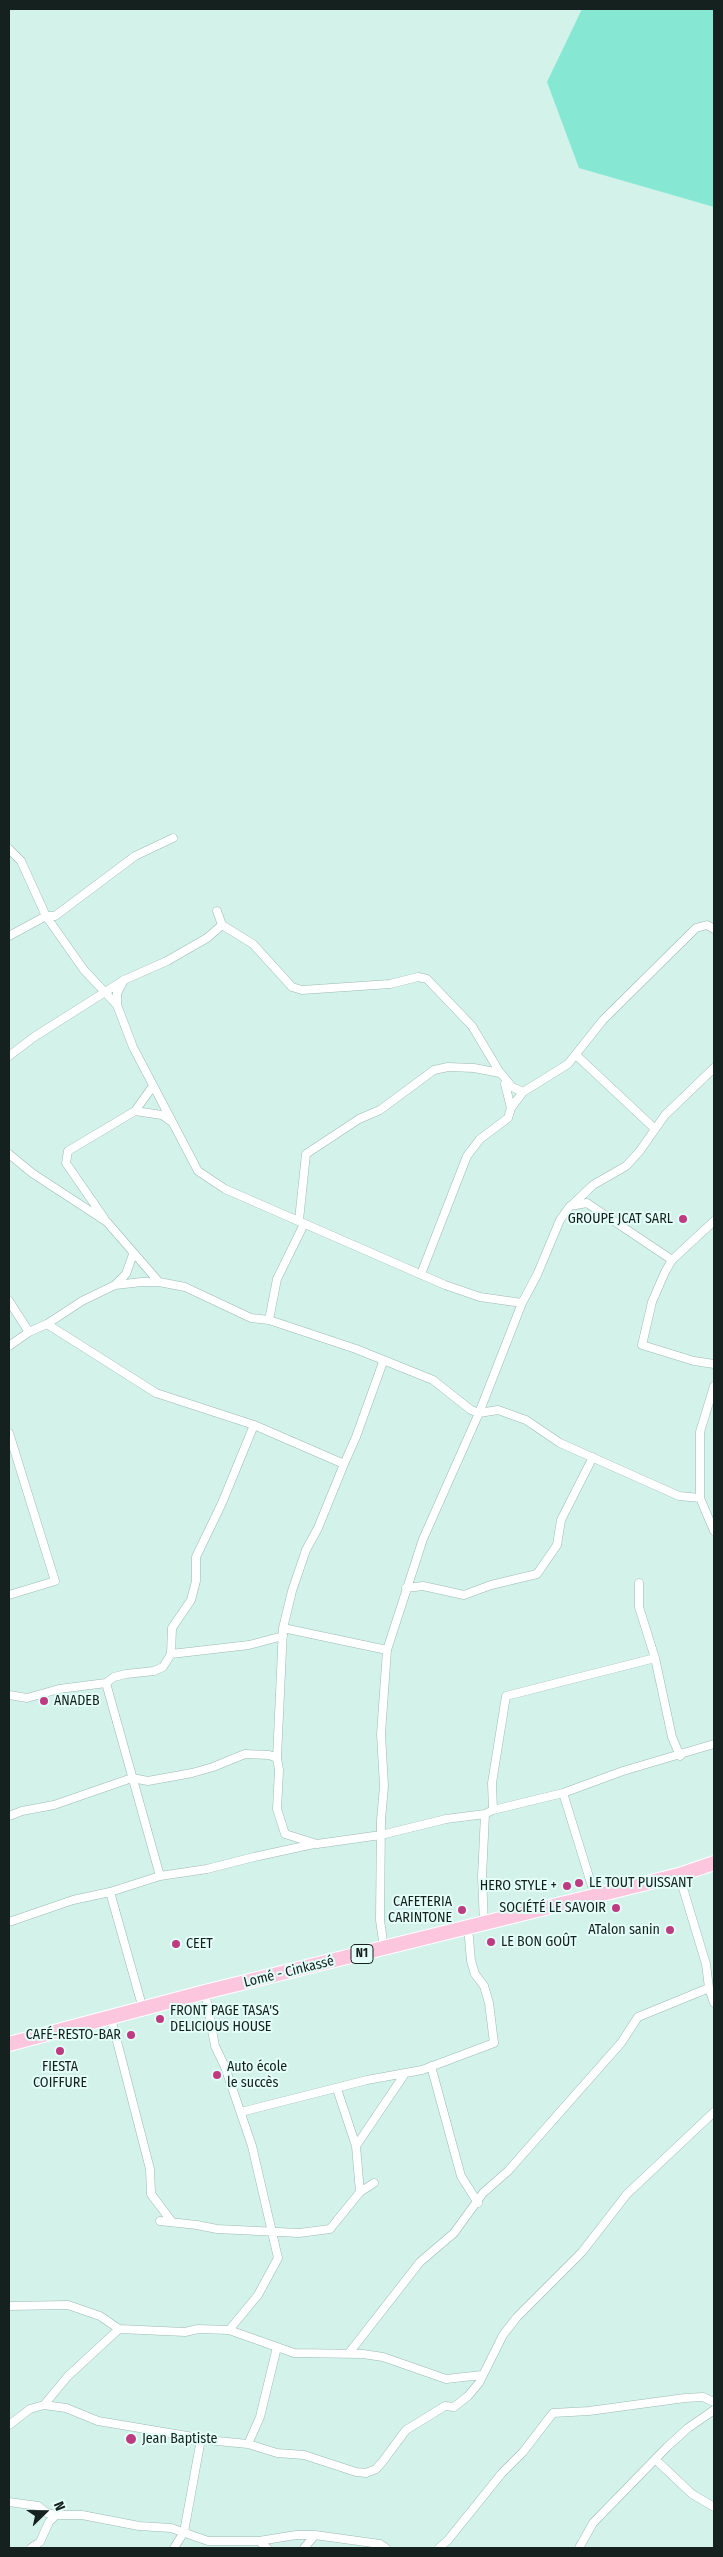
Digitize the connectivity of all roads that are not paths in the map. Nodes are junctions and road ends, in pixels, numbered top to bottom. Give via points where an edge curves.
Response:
1 (173, 838) dead end
2 (9, 849) edge
3 (217, 912) dead end
4 (46, 916) junction
5 (222, 924) junction
6 (714, 929) edge
7 (9, 936) edge
8 (124, 980) junction
9 (104, 993) junction
10 (118, 1005) junction
11 (576, 1054) junction
12 (9, 1056) edge
13 (714, 1068) edge
14 (498, 1072) junction
15 (153, 1086) junction
16 (523, 1092) junction
17 (511, 1108) junction
18 (135, 1110) junction
19 (174, 1124) junction
20 (654, 1128) junction
21 (9, 1154) edge
22 (570, 1206) junction
23 (714, 1221) edge
24 (106, 1222) junction
25 (301, 1222) junction
26 (133, 1254) junction
27 (672, 1260) junction
28 (421, 1274) junction
29 (158, 1282) junction
30 (115, 1285) junction
31 (9, 1301) edge
32 (522, 1303) junction
33 (269, 1320) junction
34 (47, 1324) junction
35 (29, 1332) junction
36 (9, 1346) edge
37 (383, 1362) junction
38 (714, 1364) edge
39 (714, 1386) edge
40 (479, 1413) junction
41 (254, 1425) junction
42 (9, 1433) edge
43 (593, 1458) junction
44 (344, 1464) junction
45 (700, 1498) junction
46 (714, 1530) edge
47 (638, 1583) dead end
48 (406, 1588) junction
49 (9, 1595) edge
50 (283, 1632) junction
51 (387, 1650) junction
52 (171, 1654) junction
53 (655, 1658) junction
54 (106, 1683) junction
55 (9, 1696) edge
56 (714, 1744) edge
57 (680, 1756) junction
58 (277, 1758) junction
59 (132, 1778) junction
60 (563, 1793) junction
61 (489, 1812) junction
62 (9, 1816) edge
63 (381, 1835) junction
64 (316, 1844) junction
65 (714, 1863) edge
66 (679, 1875) junction
67 (160, 1876) junction
68 (110, 1892) junction
69 (595, 1896) junction
70 (9, 1922) edge
71 (484, 1923) junction
72 (468, 1927) junction
73 (384, 1948) junction
74 (709, 1988) junction
75 (205, 1992) junction
76 (714, 2003) edge
77 (143, 2009) junction
78 (111, 2018) junction
79 (9, 2044) edge
80 (431, 2066) junction
81 (404, 2074) junction
82 (337, 2089) junction
83 (241, 2112) junction
84 (714, 2112) edge
85 (356, 2146) junction
86 (374, 2183) dead end
87 (360, 2192) junction
88 (478, 2203) junction
89 (160, 2221) dead end
90 (172, 2222) junction
91 (270, 2230) junction
92 (9, 2306) edge
93 (119, 2329) junction
94 (229, 2330) junction
95 (277, 2347) junction
96 (349, 2353) junction
97 (482, 2375) junction
98 (714, 2402) edge
99 (44, 2405) junction
100 (714, 2410) edge
101 (9, 2425) edge
102 (202, 2439) junction
103 (248, 2444) junction
104 (656, 2460) junction
105 (9, 2502) edge
106 (714, 2507) edge
107 (56, 2515) junction
108 (184, 2532) junction
109 (315, 2534) junction
110 (259, 2541) junction
111 (31, 2548) edge
112 (174, 2548) edge
113 (267, 2548) edge
114 (304, 2548) edge
115 (386, 2548) edge
116 (439, 2548) edge
117 (579, 2548) edge

1 - 4 street via 135,856 55,916
2 - 4 street via 21,861
3 - 5 street
4 - 7 street
4 - 9 street
5 - 8 street via 187,950
5 - 14 street via 253,944 292,986 302,990 357,988 418,977 427,979 472,1026
6 - 11 street via 707,925 696,928 603,1020
8 - 9 street
8 - 10 street via 117,993
9 - 10 street
9 - 12 street via 34,1036
10 - 15 street via 133,1047
11 - 16 street via 568,1064
11 - 20 street
13 - 20 street
14 - 16 street via 512,1087
14 - 17 street via 508,1090
14 - 25 street via 468,1068 434,1070 380,1110 359,1119 306,1154
15 - 18 street
15 - 19 street
16 - 17 street
17 - 28 street via 508,1118 480,1139 467,1156
18 - 19 street via 162,1115
18 - 24 street via 68,1151 66,1163
19 - 25 street via 198,1170 225,1189
20 - 22 street via 626,1166 593,1185
21 - 24 street
22 - 27 street via 587,1203
22 - 32 street via 560,1220
23 - 27 street
24 - 26 street
25 - 28 street
25 - 33 street via 277,1279
26 - 29 street
26 - 30 street via 126,1274
27 - 38 street via 652,1302 642,1345
28 - 32 street via 480,1296
29 - 30 street
29 - 33 street via 185,1286 252,1318
30 - 34 street via 82,1301
31 - 35 street
32 - 40 street
33 - 37 street
34 - 35 street
34 - 41 street via 156,1392
35 - 36 street
37 - 40 street via 433,1380
37 - 44 street
39 - 45 street via 700,1432
40 - 43 street via 498,1410 526,1420 560,1443
40 - 48 street via 423,1539
41 - 44 street
41 - 52 street via 196,1557 196,1581 191,1600 172,1628
42 - 49 street via 55,1581
43 - 45 street via 679,1496
43 - 48 street via 562,1520 557,1545 537,1574 464,1595 423,1586
44 - 50 street via 306,1550 292,1590
45 - 46 street
47 - 53 street via 639,1607
48 - 51 street
50 - 51 street
50 - 52 street via 249,1644
50 - 58 street
51 - 63 street via 381,1734 384,1786
52 - 54 street via 163,1667 114,1677
53 - 57 street
53 - 61 street via 506,1696
54 - 55 street via 59,1689 27,1698
54 - 59 street
56 - 57 street
57 - 60 street via 623,1771
58 - 59 street via 246,1754 192,1773 148,1781
58 - 64 street via 277,1809 285,1834
59 - 62 street
59 - 67 street
60 - 61 street
60 - 69 street
61 - 63 street
61 - 71 street via 482,1877
63 - 64 street
63 - 73 street via 380,1920
64 - 67 street via 207,1870
65 - 66 highway, Lomé - Cinkassé / N1
66 - 69 highway, Lomé - Cinkassé / N1
66 - 74 street via 706,1964
67 - 68 street
68 - 70 street via 73,1900
68 - 77 street
69 - 71 highway, Lomé - Cinkassé / N1
71 - 72 highway, Lomé - Cinkassé / N1
72 - 73 highway, Lomé - Cinkassé / N1
72 - 80 street via 471,1961 484,1986 494,2043
73 - 75 highway, Lomé - Cinkassé / N1
74 - 76 street
74 - 88 street via 638,2017 621,2043
75 - 77 highway, Lomé - Cinkassé / N1
75 - 83 street via 215,2046
77 - 78 highway, Lomé - Cinkassé / N1
78 - 79 highway, Lomé - Cinkassé / N1
78 - 90 street via 150,2168 151,2194
80 - 81 street
80 - 88 street via 461,2176
81 - 82 street
81 - 85 street
82 - 83 street
82 - 85 street
83 - 91 street via 252,2146
84 - 97 street via 627,2194 582,2252 517,2317 503,2335
85 - 87 street
86 - 87 street
87 - 91 street via 330,2228 299,2233
88 - 96 street via 454,2233 420,2262
89 - 90 street
90 - 91 street via 217,2229
91 - 94 street via 278,2258 258,2295
92 - 93 street via 68,2305 100,2316
93 - 94 street
93 - 99 street via 68,2376
94 - 95 street
95 - 96 street via 294,2353
95 - 103 street via 260,2416
96 - 97 street via 383,2357 446,2379
97 - 103 street via 468,2396 454,2407 445,2406 406,2430 376,2469 366,2473 304,2455 277,2453
98 - 116 street via 703,2397 685,2398 553,2413
99 - 101 street via 30,2409
99 - 102 street via 66,2408 98,2420
100 - 104 street via 688,2428
102 - 103 street
102 - 108 street
104 - 106 street via 692,2494
104 - 117 street via 593,2523
105 - 107 street via 38,2506 46,2513
107 - 108 street via 82,2515
107 - 111 street via 40,2542
108 - 110 street via 208,2542
108 - 112 street
109 - 110 street
109 - 114 street
109 - 115 street via 380,2544
110 - 113 street

